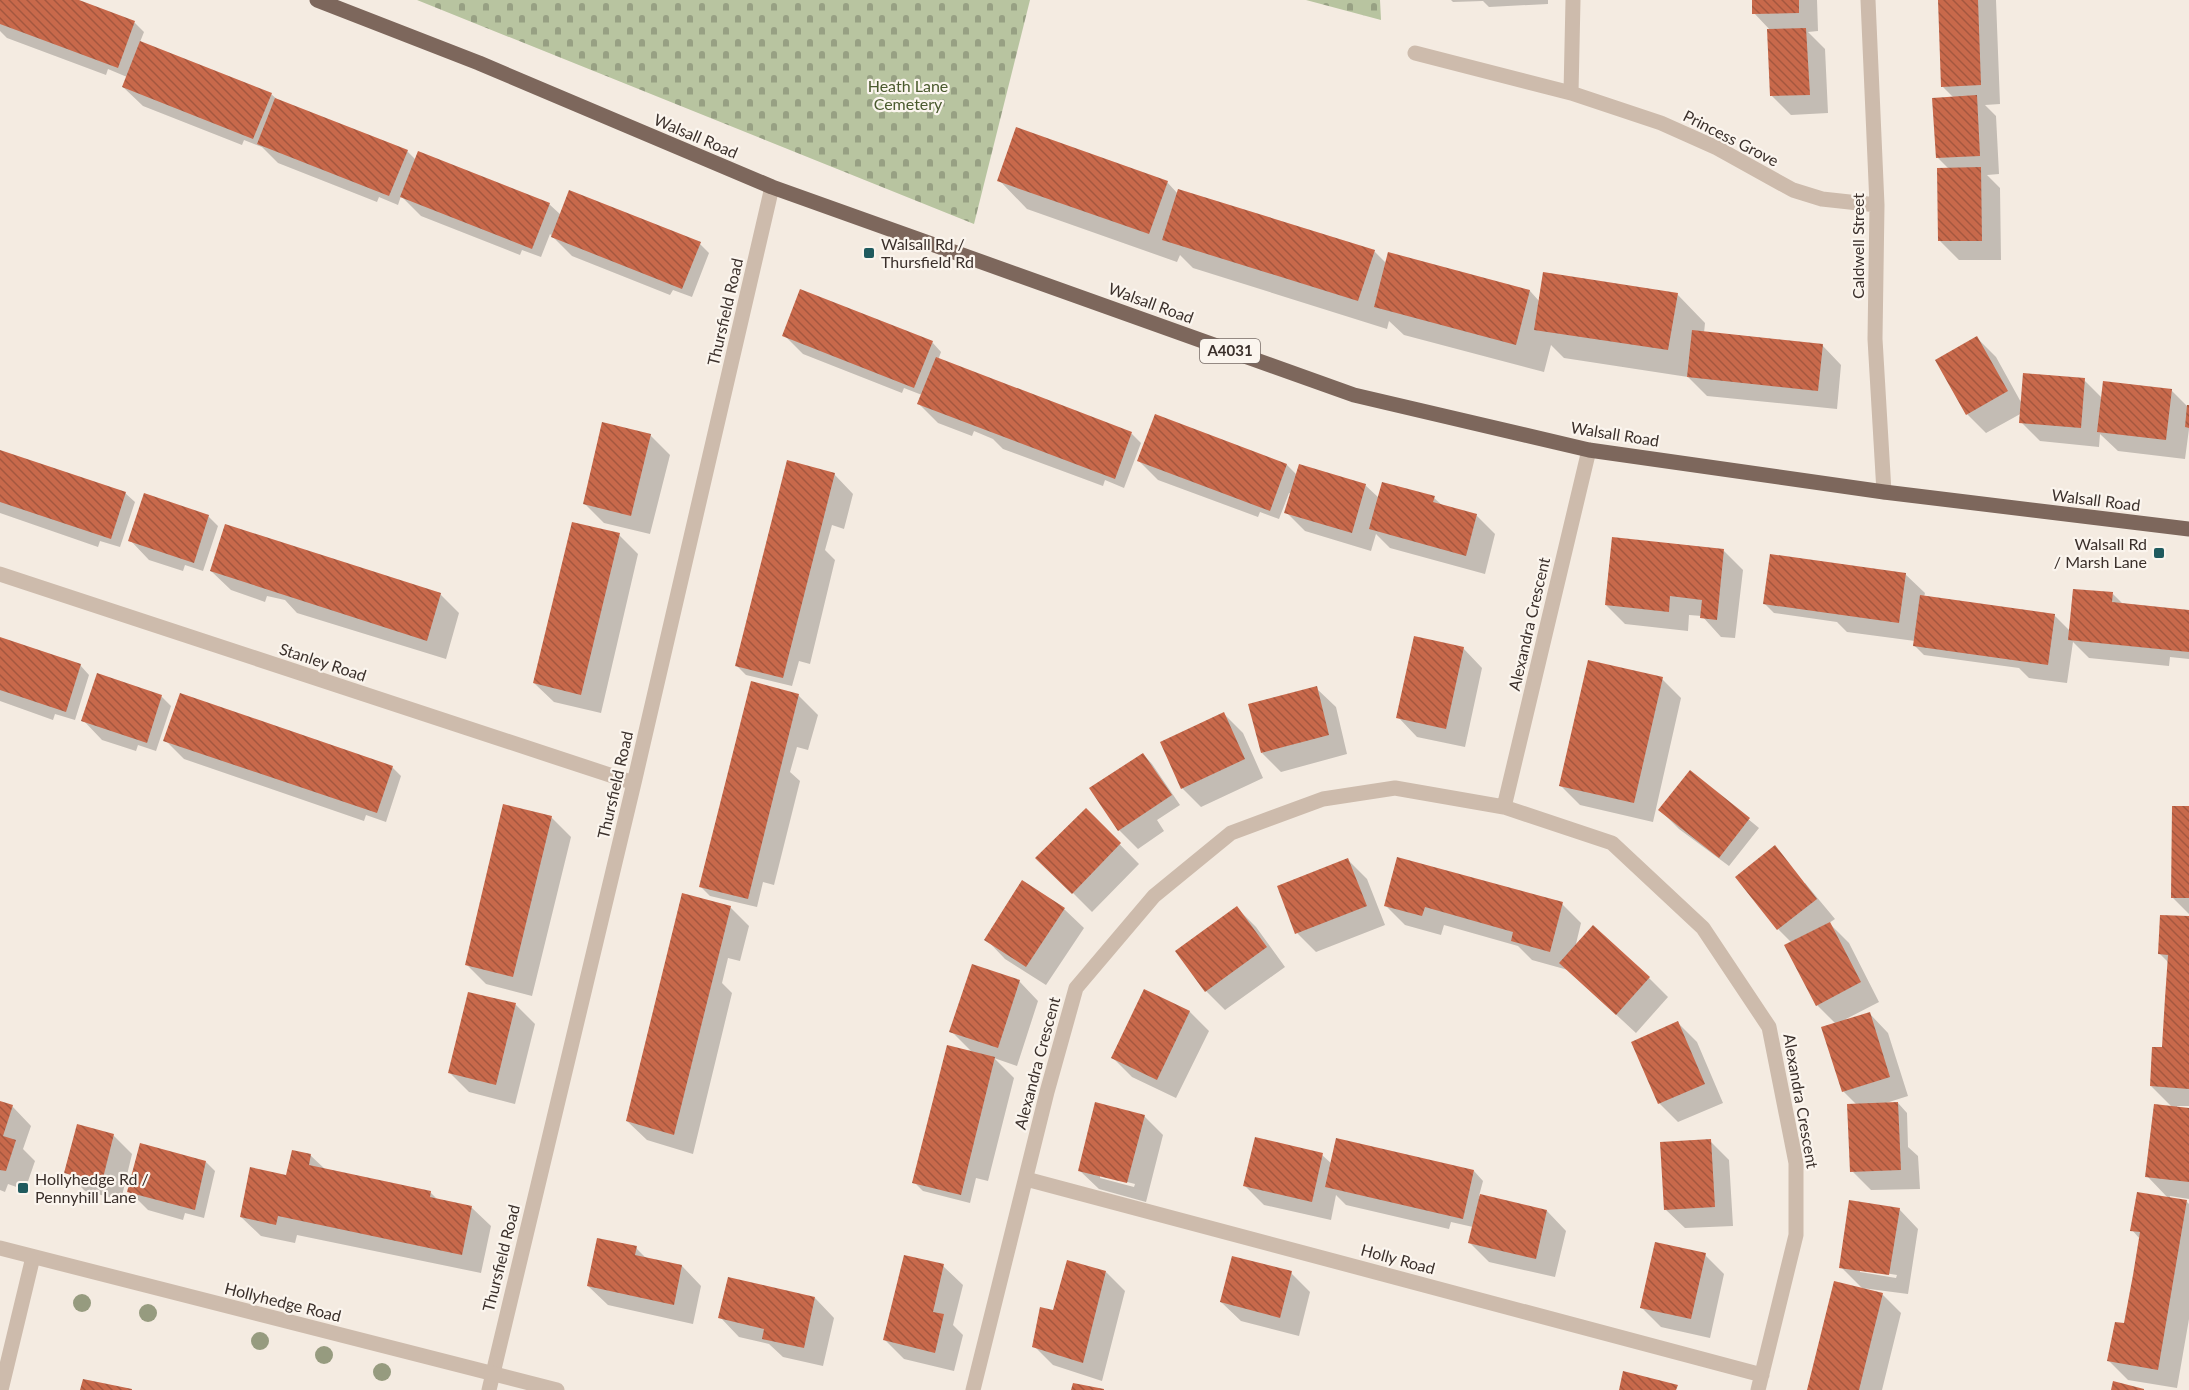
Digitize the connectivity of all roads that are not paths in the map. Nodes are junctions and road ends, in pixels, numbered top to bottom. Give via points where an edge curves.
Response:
1 (317, 0) edge
2 (1574, 0) edge
3 (1868, 0) edge
4 (1415, 53) dead end
5 (1571, 93) junction
6 (772, 188) junction
7 (1877, 205) junction
8 (1589, 450) junction
9 (1884, 492) junction
10 (2189, 529) edge
11 (0, 574) edge
12 (634, 783) junction
13 (1504, 807) junction
14 (1026, 1179) junction
15 (0, 1248) edge
16 (33, 1257) junction
17 (492, 1374) junction
18 (1762, 1375) junction
19 (1, 1390) edge
20 (489, 1390) edge
21 (557, 1390) edge
22 (973, 1390) edge
23 (1758, 1390) edge

1 - 6 main road, Walsall Road / A4031 via 479,63
2 - 5 street
3 - 7 street, Caldwell Street
4 - 5 street, Princess Grove
5 - 7 street, Princess Grove via 1661,123 1717,148 1793,190 1822,199
6 - 8 main road, Walsall Road / A4031 via 1354,395
6 - 12 street, Thursfield Road
7 - 9 street, Caldwell Street via 1875,339
8 - 9 main road, Walsall Road / A4031
8 - 13 street, Alexandra Crescent
9 - 10 main road, Walsall Road / A4031
11 - 12 street, Stanley Road
12 - 17 street, Thursfield Road
13 - 14 street, Alexandra Crescent via 1395,788 1323,799 1232,833 1154,896 1076,988
13 - 18 street, Alexandra Crescent via 1612,843 1703,928 1769,1027 1796,1163 1796,1235
14 - 18 street, Holly Road
14 - 22 street, Alexandra Crescent
15 - 16 street, Hollyhedge Road
16 - 17 street, Hollyhedge Road
16 - 19 street
17 - 20 street, Thursfield Road
17 - 21 street, Hollyhedge Road
18 - 23 street, Alexandra Crescent

